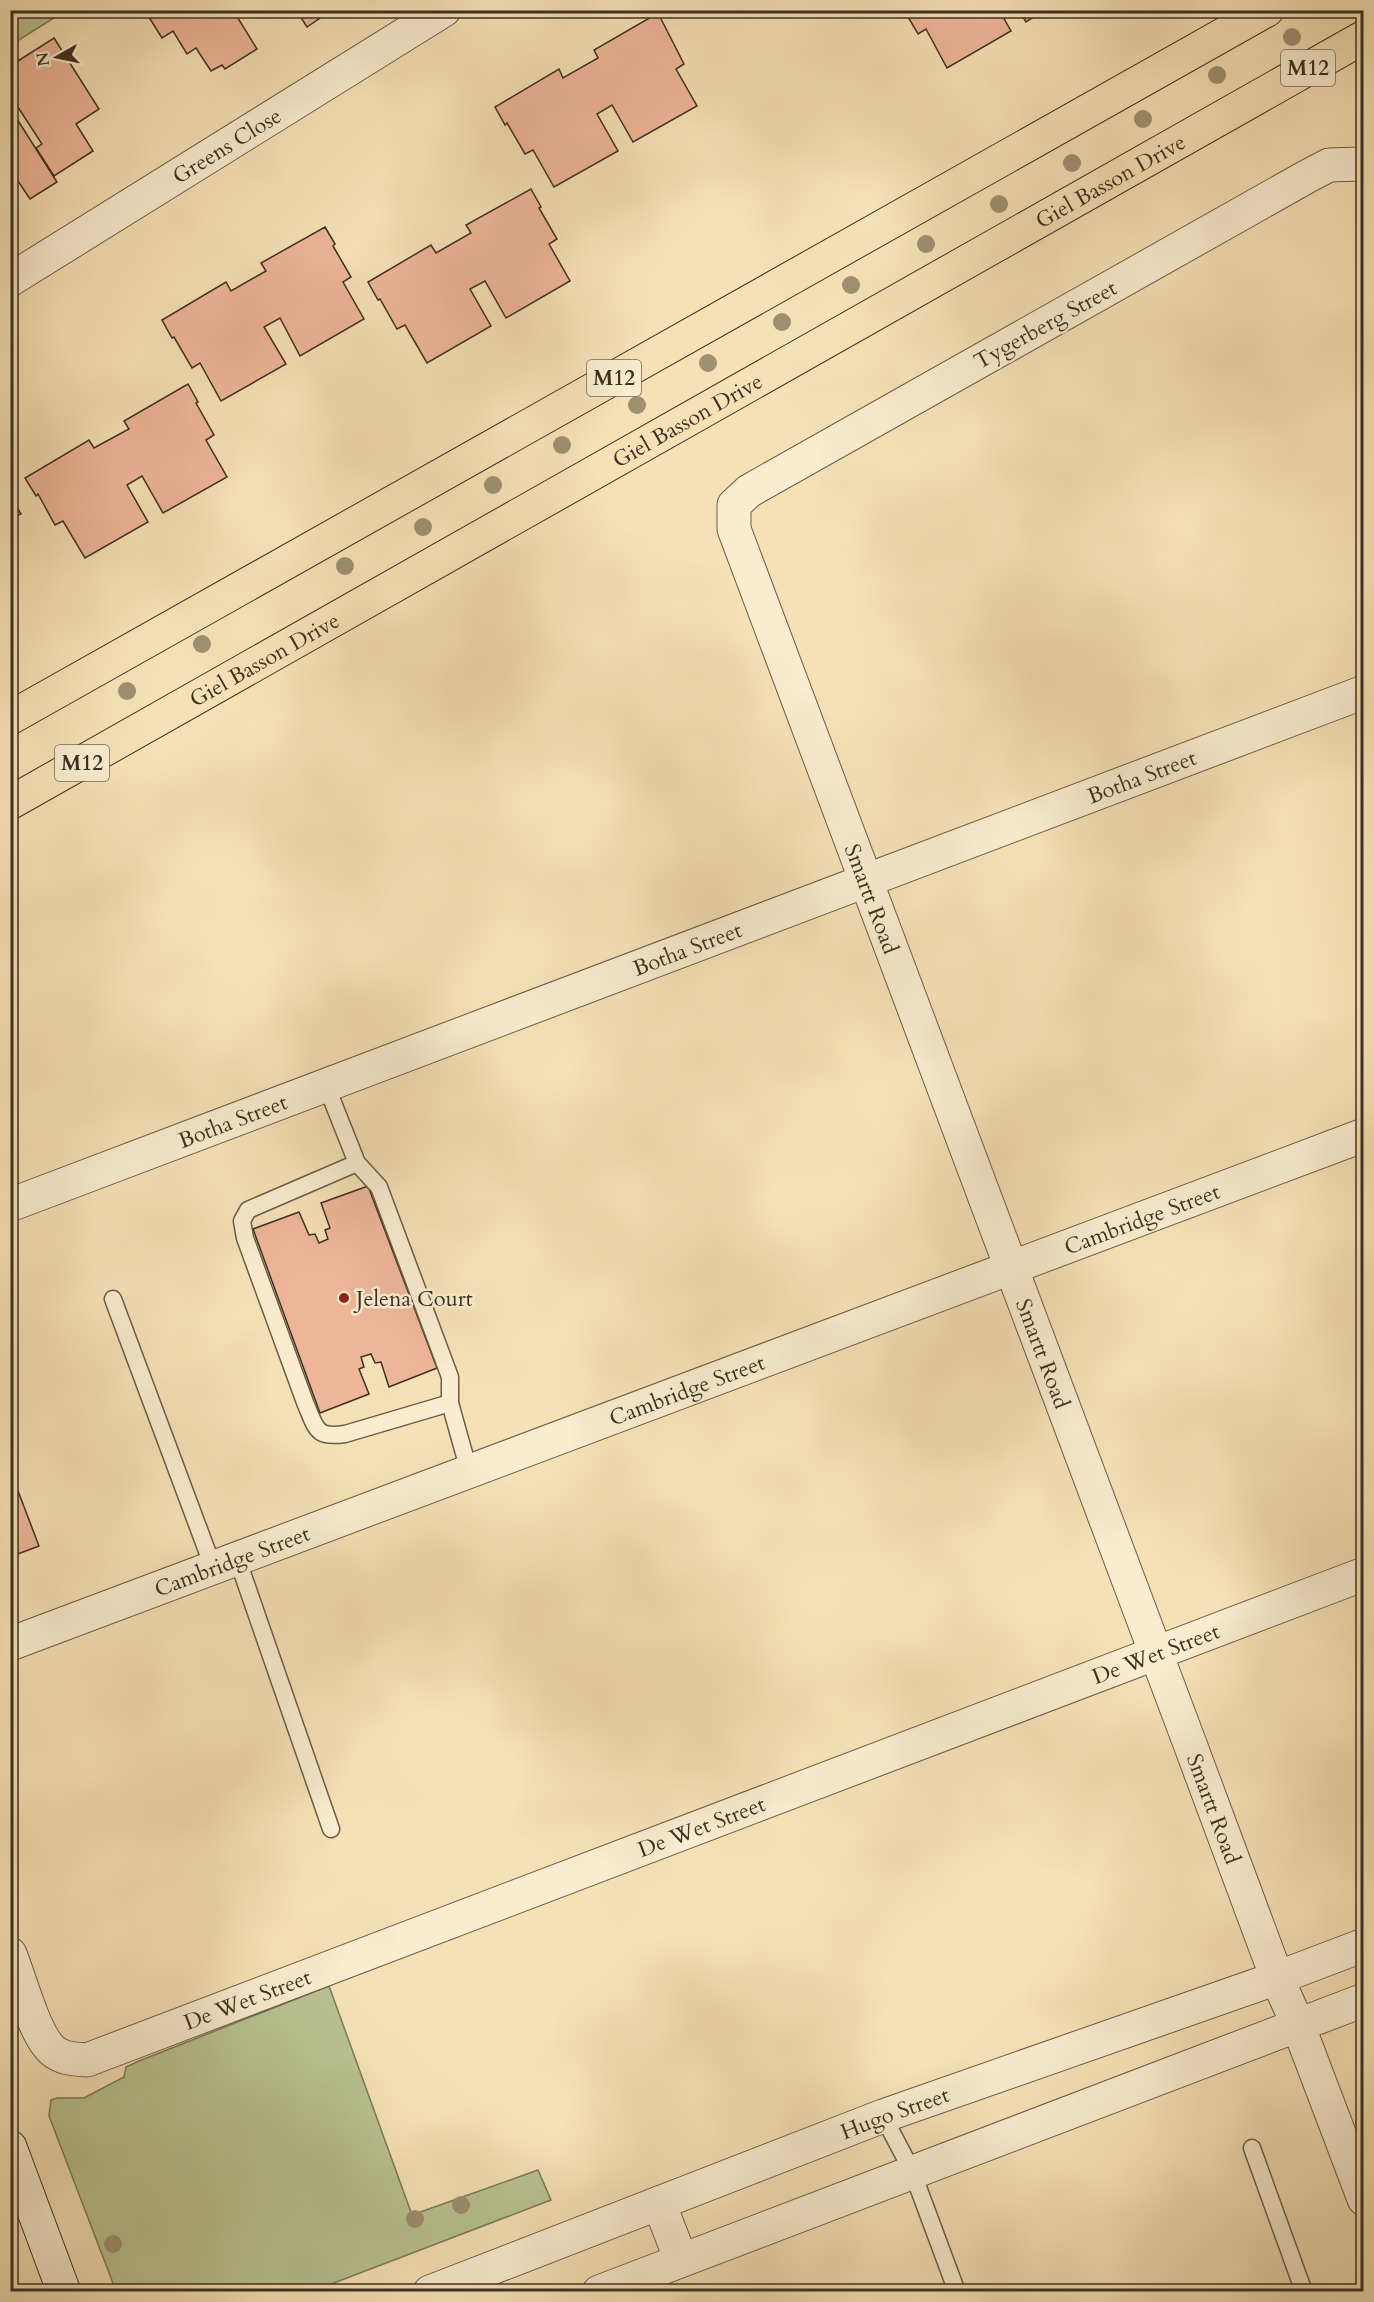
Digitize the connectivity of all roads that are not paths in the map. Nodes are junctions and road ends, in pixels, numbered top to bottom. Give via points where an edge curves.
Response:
1 (444, 10) edge
2 (1267, 10) edge
3 (1364, 36) edge
4 (1364, 166) edge
5 (10, 280) edge
6 (734, 505) joint
7 (1364, 692) edge
8 (10, 718) edge
9 (10, 803) edge
10 (864, 880) junction
11 (326, 1085) junction
12 (1364, 1135) edge
13 (357, 1163) junction
14 (10, 1205) edge
15 (1011, 1268) junction
16 (113, 1299) dead end
17 (450, 1403) junction
18 (469, 1471) junction
19 (225, 1563) junction
20 (1364, 1574) edge
21 (10, 1644) edge
22 (1156, 1653) junction
23 (331, 1829) dead end
24 (1364, 1945) edge
25 (10, 1954) edge
26 (1277, 1978) junction
27 (1364, 2000) edge
28 (1298, 2025) junction
29 (883, 2116) junction
30 (10, 2147) edge
31 (1252, 2148) dead end
32 (912, 2171) junction
33 (1364, 2199) edge
34 (658, 2203) junction
35 (681, 2260) junction
36 (64, 2292) edge
37 (430, 2292) edge
38 (600, 2292) edge
39 (957, 2292) edge
40 (1304, 2292) edge

1 - 5 street, Greens Close
2 - 8 main road, M12
3 - 9 main road, Giel Basson Drive / M12
4 - 6 street, Tygerberg Street via 1329,165 1308,176 749,491
6 - 10 street, Smartt Road via 734,529
7 - 10 street, Botha Street
10 - 11 street, Botha Street
10 - 15 street, Smartt Road
11 - 13 lane
11 - 14 street, Botha Street
12 - 15 street, Cambridge Street
13 - 17 lane via 379,1187 450,1377
13 - 17 lane via 248,1210 242,1221 306,1406 317,1430 328,1436
15 - 18 street, Cambridge Street
15 - 22 street, Smartt Road
16 - 19 lane
17 - 18 lane
18 - 19 street, Cambridge Street
19 - 21 street, Cambridge Street
19 - 23 lane
20 - 22 street, De Wet Street
22 - 25 street, De Wet Street via 87,2060 67,2059 42,2038
22 - 26 street, Smartt Road
24 - 26 street, Hugo Street
26 - 28 street, Smartt Road
26 - 29 street, Hugo Street
27 - 28 street
28 - 32 street
28 - 33 street, Smartt Road
29 - 32 lane
29 - 34 street, Hugo Street
30 - 36 street
31 - 40 lane
32 - 35 street
32 - 39 lane
34 - 35 street
34 - 37 street, Hugo Street
35 - 38 street

